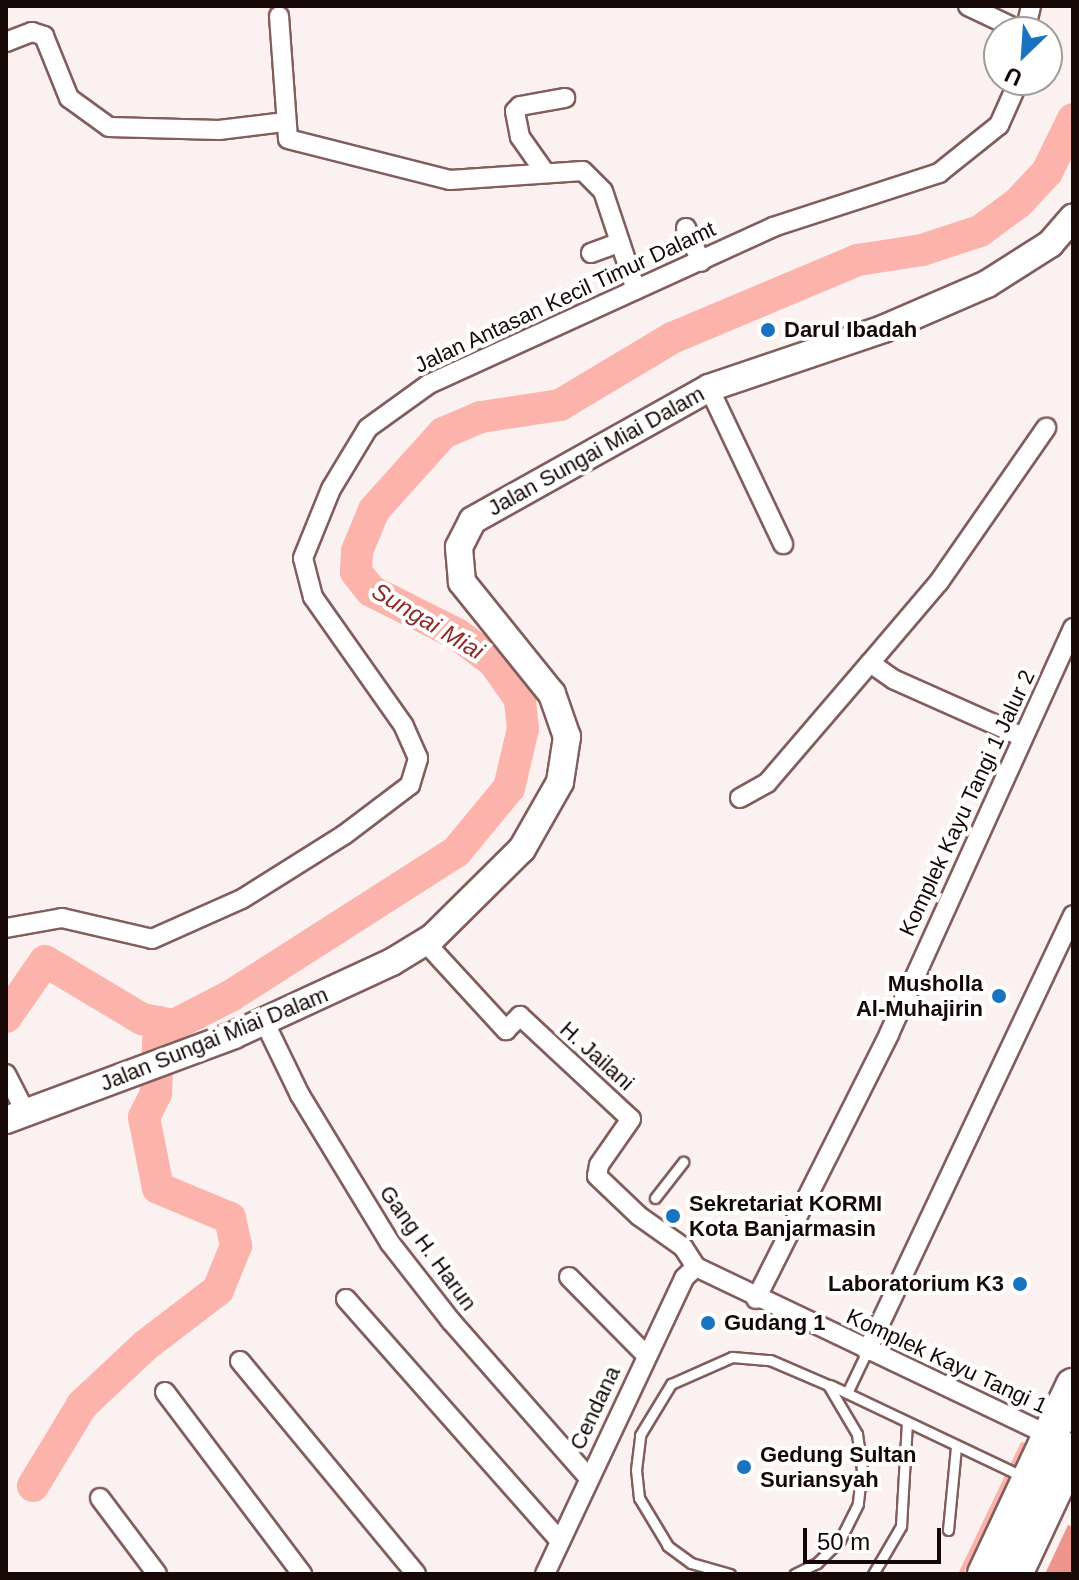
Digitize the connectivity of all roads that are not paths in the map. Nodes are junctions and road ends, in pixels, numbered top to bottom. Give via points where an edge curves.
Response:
1 (968, 6) edge
2 (279, 16) dead end
3 (990, 16) edge
4 (6, 42) edge
5 (1012, 96) edge
6 (565, 98) dead end
7 (284, 122) junction
8 (544, 171) junction
9 (1073, 218) edge
10 (686, 228) dead end
11 (618, 243) junction
12 (591, 253) dead end
13 (701, 262) junction
14 (636, 290) junction
15 (709, 388) junction
16 (1046, 428) dead end
17 (783, 544) dead end
18 (1073, 628) edge
19 (870, 663) junction
20 (1023, 737) junction
21 (740, 798) dead end
22 (1073, 915) edge
23 (6, 928) edge
24 (425, 942) junction
25 (264, 1021) junction
26 (8, 1077) edge
27 (16, 1116) edge
28 (683, 1162) dead end
29 (655, 1198) dead end
30 (696, 1267) junction
31 (569, 1277) dead end
32 (346, 1299) dead end
33 (756, 1299) junction
34 (867, 1351) junction
35 (647, 1356) junction
36 (240, 1361) dead end
37 (828, 1385) junction
38 (1073, 1386) edge
39 (165, 1392) dead end
40 (847, 1393) junction
41 (907, 1423) junction
42 (1061, 1442) edge
43 (956, 1447) junction
44 (1017, 1473) junction
45 (589, 1478) junction
46 (100, 1498) dead end
47 (948, 1530) dead end
48 (560, 1541) junction
49 (691, 1563) junction
50 (157, 1574) edge
51 (302, 1574) edge
52 (416, 1574) edge
53 (545, 1574) edge
54 (686, 1574) edge
55 (730, 1574) edge
56 (794, 1574) edge
57 (873, 1574) edge
58 (985, 1574) edge
59 (1015, 1574) edge

1 - 3 street
2 - 7 street
4 - 7 street via 32,32 44,36 69,98 109,127 219,130
5 - 13 street, Jalan Antasan Kecil Timur Dalamt via 999,125 939,173 773,227
6 - 8 street via 515,111 520,137
7 - 8 street via 293,142 426,176 450,180
8 - 11 street via 583,171 603,191
9 - 15 street, Jalan Sungai Miai Dalam via 1022,264 945,304
10 - 13 street
11 - 12 street
11 - 14 street
13 - 14 street, Jalan Antasan Kecil Timur Dalamt
14 - 23 street, Jalan Antasan Kecil Timur Dalamt via 429,384 368,428 331,489 303,558 313,597 404,726 418,758 410,785 344,835 242,899 152,939 62,918
15 - 17 street
15 - 24 street, Jalan Sungai Miai Dalam via 517,491 473,520 464,533 457,563 462,582 552,694 568,757 560,782 522,849
16 - 19 street via 948,570
18 - 20 street, Komplek Kayu Tangi 1 Jalur 2
19 - 20 street via 893,679
19 - 21 street via 767,783
20 - 33 street, Komplek Kayu Tangi 1 Jalur 2 via 889,1034
22 - 34 street
24 - 25 street, Jalan Sungai Miai Dalam
24 - 30 street, H. Jailani via 506,1030 520,1016 631,1119 597,1174 683,1247
25 - 27 street, Jalan Sungai Miai Dalam
25 - 45 street, Gang H. Harun via 313,1118 390,1243 461,1334
26 - 27 street
28 - 29 lane
30 - 33 street, Komplek Kayu Tangi 1
30 - 35 street, Cendana via 684,1278
31 - 35 street
32 - 48 street
33 - 34 street, Komplek Kayu Tangi 1
34 - 40 lane
34 - 42 street, Komplek Kayu Tangi 1
35 - 45 street, Cendana
36 - 52 street
37 - 40 lane
37 - 49 lane via 770,1360 732,1357 671,1384 656,1402 640,1435 639,1498 668,1546
37 - 56 lane via 857,1434 862,1469 858,1504 840,1540 817,1563
38 - 42 highway
39 - 51 street
40 - 41 lane
41 - 43 lane
41 - 57 lane via 904,1515 895,1541
42 - 44 highway
42 - 59 highway
43 - 44 lane
43 - 47 lane
44 - 58 highway
45 - 48 street, Cendana
46 - 50 street
48 - 53 street, Cendana
49 - 54 lane
49 - 55 lane

